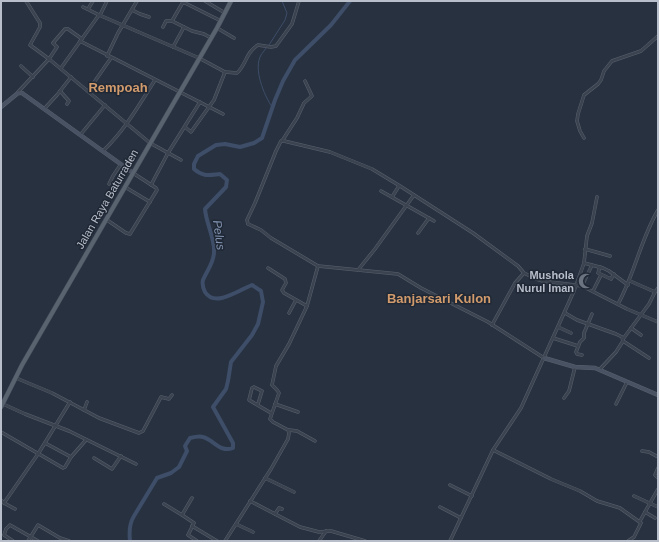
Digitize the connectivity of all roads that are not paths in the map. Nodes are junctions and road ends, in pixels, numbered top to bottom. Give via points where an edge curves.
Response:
1 (26, 1) edge
2 (93, 1) edge
3 (107, 1) edge
4 (138, 1) edge
5 (205, 1) edge
6 (231, 1) edge
7 (299, 1) edge
8 (83, 7) dead end
9 (88, 9) junction
10 (132, 10) junction
11 (224, 13) junction
12 (99, 15) junction
13 (149, 17) dead end
14 (172, 21) junction
15 (221, 21) junction
16 (123, 25) junction
17 (163, 27) dead end
18 (184, 27) junction
19 (217, 28) junction
20 (658, 36) edge
21 (211, 38) junction
22 (234, 38) dead end
23 (81, 40) junction
24 (173, 47) junction
25 (107, 56) junction
26 (112, 58) junction
27 (199, 58) junction
28 (49, 59) junction
29 (21, 66) dead end
30 (61, 68) junction
31 (225, 72) junction
32 (33, 77) junction
33 (71, 77) junction
34 (155, 80) junction
35 (305, 81) dead end
36 (60, 91) junction
37 (88, 91) junction
38 (18, 93) junction
39 (180, 93) junction
40 (200, 102) junction
41 (67, 104) dead end
42 (105, 105) junction
43 (1, 107) edge
44 (210, 107) junction
45 (44, 110) junction
46 (223, 114) dead end
47 (127, 124) junction
48 (185, 127) junction
49 (81, 134) junction
50 (584, 138) dead end
51 (282, 141) junction
52 (150, 143) junction
53 (103, 151) junction
54 (168, 153) junction
55 (181, 160) dead end
56 (121, 164) junction
57 (134, 173) junction
58 (109, 184) dead end
59 (151, 185) junction
60 (400, 186) junction
61 (125, 187) junction
62 (381, 191) dead end
63 (414, 195) junction
64 (392, 197) junction
65 (597, 197) dead end
66 (150, 202) junction
67 (405, 206) junction
68 (658, 210) edge
69 (429, 218) junction
70 (106, 220) junction
71 (434, 221) dead end
72 (418, 233) dead end
73 (585, 249) junction
74 (610, 256) dead end
75 (584, 263) junction
76 (592, 265) junction
77 (318, 266) junction
78 (600, 267) junction
79 (268, 268) dead end
80 (358, 270) junction
81 (524, 273) junction
82 (614, 274) junction
83 (602, 275) junction
84 (630, 281) junction
85 (628, 285) junction
86 (576, 286) junction
87 (582, 286) junction
88 (658, 288) edge
89 (594, 291) junction
90 (655, 292) junction
91 (296, 300) junction
92 (618, 304) junction
93 (307, 306) junction
94 (289, 313) dead end
95 (564, 313) junction
96 (592, 314) dead end
97 (640, 315) junction
98 (658, 322) edge
99 (588, 324) junction
100 (492, 325) junction
101 (558, 327) junction
102 (631, 328) junction
103 (571, 333) dead end
104 (641, 335) dead end
105 (553, 338) junction
106 (623, 340) junction
107 (578, 346) junction
108 (582, 355) dead end
109 (544, 358) junction
110 (649, 358) dead end
111 (576, 367) junction
112 (600, 369) junction
113 (16, 378) junction
114 (627, 382) junction
115 (172, 395) dead end
116 (658, 395) edge
117 (564, 398) dead end
118 (70, 402) junction
119 (87, 402) dead end
120 (258, 404) junction
121 (275, 404) junction
122 (616, 404) dead end
123 (2, 405) edge
124 (84, 410) junction
125 (298, 412) dead end
126 (271, 413) junction
127 (56, 426) junction
128 (289, 430) junction
129 (1, 432) edge
130 (86, 440) junction
131 (315, 440) dead end
132 (45, 443) junction
133 (493, 450) junction
134 (642, 451) dead end
135 (39, 453) junction
136 (121, 456) junction
137 (71, 457) junction
138 (658, 457) edge
139 (94, 458) dead end
140 (136, 464) dead end
141 (658, 468) edge
142 (265, 478) junction
143 (658, 478) edge
144 (450, 485) dead end
145 (658, 489) edge
146 (294, 492) dead end
147 (472, 496) junction
148 (634, 496) dead end
149 (192, 498) dead end
150 (1, 500) edge
151 (250, 502) junction
152 (4, 503) junction
153 (650, 503) junction
154 (164, 504) dead end
155 (440, 507) dead end
156 (658, 507) edge
157 (15, 509) dead end
158 (282, 509) dead end
159 (645, 512) junction
160 (275, 514) junction
161 (182, 515) junction
162 (461, 518) junction
163 (655, 518) dead end
164 (640, 521) junction
165 (236, 524) junction
166 (192, 526) junction
167 (326, 531) junction
168 (253, 532) dead end
169 (31, 537) junction
170 (60, 539) edge
171 (13, 541) edge
172 (28, 541) edge
173 (38, 541) edge
174 (69, 541) edge
175 (197, 541) edge
176 (217, 541) edge
177 (225, 541) edge
178 (319, 541) edge
179 (364, 541) edge
180 (450, 541) edge
181 (628, 541) edge

1 - 28 street via 40,23 30,45
2 - 9 street
3 - 12 street
4 - 10 street
5 - 11 street
6 - 11 main road, Jalan Raya Baturraden
7 - 31 street via 292,24 274,48 258,45 252,48 238,72
8 - 9 street
9 - 12 street
10 - 13 street
10 - 16 street
11 - 15 main road, Jalan Raya Baturraden
12 - 16 street
12 - 23 street
14 - 15 street via 183,2
14 - 17 street via 166,21
14 - 18 street
15 - 19 main road, Jalan Raya Baturraden
16 - 24 street
16 - 25 street
18 - 21 street
18 - 24 street
19 - 21 main road, Jalan Raya Baturraden
19 - 22 street
20 - 50 street via 641,51 612,62 598,84 584,95 578,114 580,131
21 - 27 main road, Jalan Raya Baturraden
23 - 25 street
23 - 28 street via 65,29 53,44 56,47
23 - 30 street
24 - 27 street
25 - 26 street
26 - 34 street
26 - 37 street
27 - 31 street
27 - 39 main road, Jalan Raya Baturraden
28 - 30 street
28 - 32 street
29 - 32 street
30 - 33 street
31 - 44 street
32 - 38 street
33 - 36 street
33 - 37 street
34 - 39 street
34 - 47 street
35 - 51 street via 312,96 304,103
36 - 41 street via 69,101
36 - 45 street
37 - 42 street
38 - 43 street
38 - 45 street via 22,93
39 - 40 street
39 - 52 main road, Jalan Raya Baturraden
40 - 44 street
40 - 48 street
42 - 47 street
42 - 49 street
44 - 46 street
44 - 48 street via 191,132
45 - 49 street
47 - 52 street
47 - 53 street
48 - 54 street
49 - 53 street
51 - 60 street via 330,152 372,170
51 - 77 street via 247,222
52 - 54 street
52 - 57 main road, Jalan Raya Baturraden
53 - 56 street
54 - 55 street
54 - 59 street
56 - 57 street
56 - 58 street
57 - 59 street
57 - 61 main road, Jalan Raya Baturraden
59 - 66 street via 158,189
60 - 63 street
60 - 64 street
61 - 66 street
61 - 70 main road, Jalan Raya Baturraden
62 - 64 street
63 - 67 street
63 - 81 street via 473,233
64 - 67 street
65 - 73 street
66 - 70 street via 130,234
67 - 69 street
67 - 80 street
68 - 84 street via 646,231
69 - 71 street
69 - 72 street
70 - 113 main road, Jalan Raya Baturraden
73 - 74 street
73 - 75 street
75 - 76 street
75 - 86 street
76 - 78 street
76 - 87 street
77 - 80 street
77 - 93 street
78 - 82 street
78 - 83 street via 598,272
79 - 91 street via 285,279 283,292
80 - 100 street via 398,274
81 - 86 street via 543,281
81 - 100 street via 515,283
82 - 83 street via 610,279
82 - 85 street
83 - 89 street
84 - 85 street
84 - 90 street
85 - 92 street
86 - 87 street
86 - 95 street
87 - 89 street
88 - 90 street
89 - 92 street
90 - 97 street
91 - 93 street
91 - 94 street
92 - 97 street
93 - 121 street via 276,366 272,384 278,393
95 - 99 street
95 - 101 street
96 - 99 street
97 - 98 street
97 - 102 street
99 - 106 street via 616,334
99 - 107 street via 584,338
100 - 109 street
101 - 103 street
101 - 105 street
102 - 104 street
102 - 106 street
105 - 107 street
105 - 109 street
106 - 110 street
106 - 112 street
107 - 108 street via 576,353
109 - 111 street
109 - 133 street via 520,408
111 - 112 street
111 - 117 street via 569,391
112 - 114 street
113 - 118 street
113 - 123 main road, Jalan Raya Baturraden
114 - 116 street
114 - 122 street
115 - 124 street via 169,399 161,397 142,432 139,433
118 - 124 street
118 - 127 street
119 - 124 street
120 - 120 street via 249,399 254,387 262,391
120 - 126 street
121 - 125 street
121 - 126 street
123 - 127 street
126 - 128 street via 272,421
127 - 130 street
127 - 132 street
128 - 131 street
128 - 142 street via 288,439
129 - 135 street
130 - 136 street
130 - 137 street
132 - 135 street
132 - 137 street
133 - 147 street
133 - 164 street via 596,501 620,508
134 - 138 street
135 - 137 street via 63,468
135 - 152 street
136 - 139 street via 112,469
136 - 140 street
141 - 143 street via 655,475
142 - 146 street
142 - 151 street
144 - 147 street
145 - 153 street
147 - 162 street
148 - 153 street
149 - 161 street
150 - 152 street
151 - 160 street
151 - 165 street
152 - 157 street
153 - 156 street
153 - 159 street
154 - 161 street
155 - 162 street
158 - 160 street via 279,508
159 - 163 street
159 - 164 street
160 - 167 street via 300,527 319,532
161 - 166 street via 194,523
162 - 180 street
164 - 181 street via 634,537
165 - 168 street
165 - 177 street
166 - 175 street via 188,535
166 - 176 street
167 - 178 street
167 - 179 street
169 - 170 street via 38,525
169 - 171 street via 10,525 4,535
169 - 172 street
169 - 173 street
170 - 174 street

